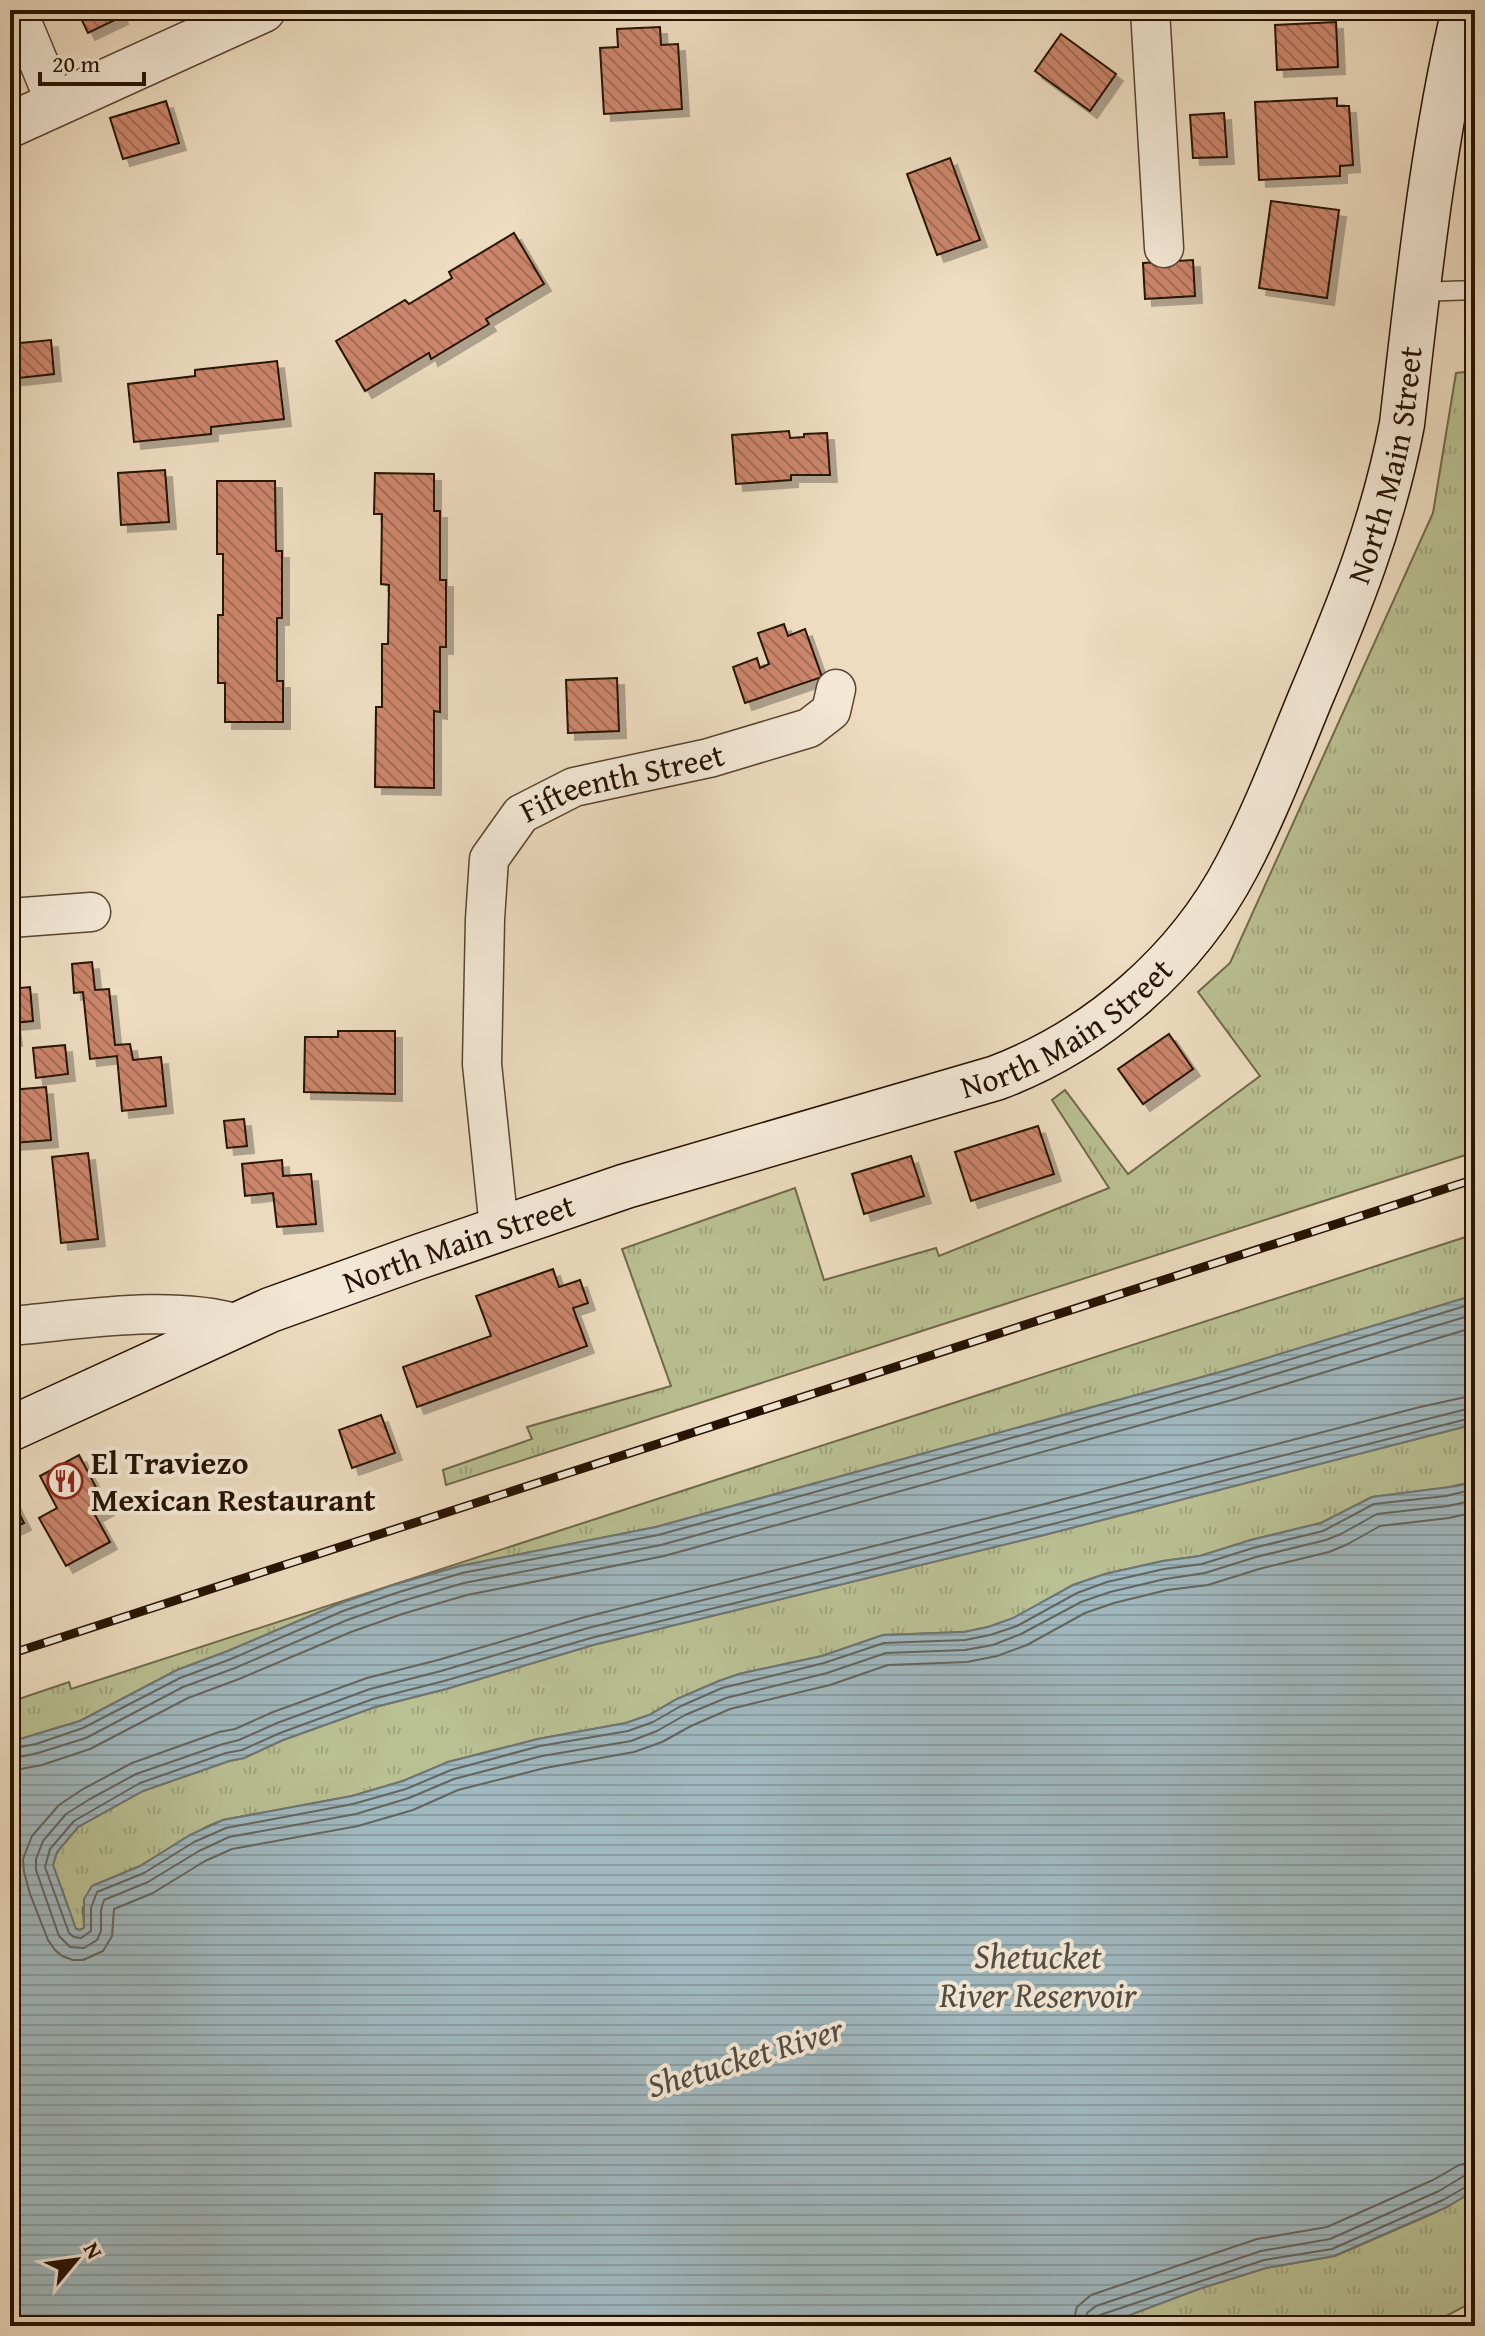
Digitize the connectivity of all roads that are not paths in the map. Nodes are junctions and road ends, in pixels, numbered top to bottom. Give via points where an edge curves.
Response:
1 (17, 10) edge
2 (263, 10) edge
3 (1150, 10) edge
4 (1467, 14) edge
5 (56, 104) junction
6 (10, 125) edge
7 (1164, 248) dead end
8 (1475, 290) edge
9 (1418, 292) junction
10 (836, 689) dead end
11 (91, 912) dead end
12 (10, 918) edge
13 (499, 1228) junction
14 (239, 1324) junction
15 (10, 1326) edge
16 (10, 1429) edge

1 - 5 street
2 - 5 main road
3 - 7 street
4 - 9 main road, North Main Street via 1434,163
5 - 6 main road
8 - 9 lane
9 - 13 main road, North Main Street via 1394,463 1344,618 1237,866 1198,928 1155,975 1066,1044 996,1078
10 - 13 street, Fifteenth Street via 831,711 809,728 709,758 574,787 521,814 489,859 482,1064
11 - 12 street
13 - 14 main road, North Main Street
14 - 15 street via 158,1315
14 - 16 main road, North Main Street

